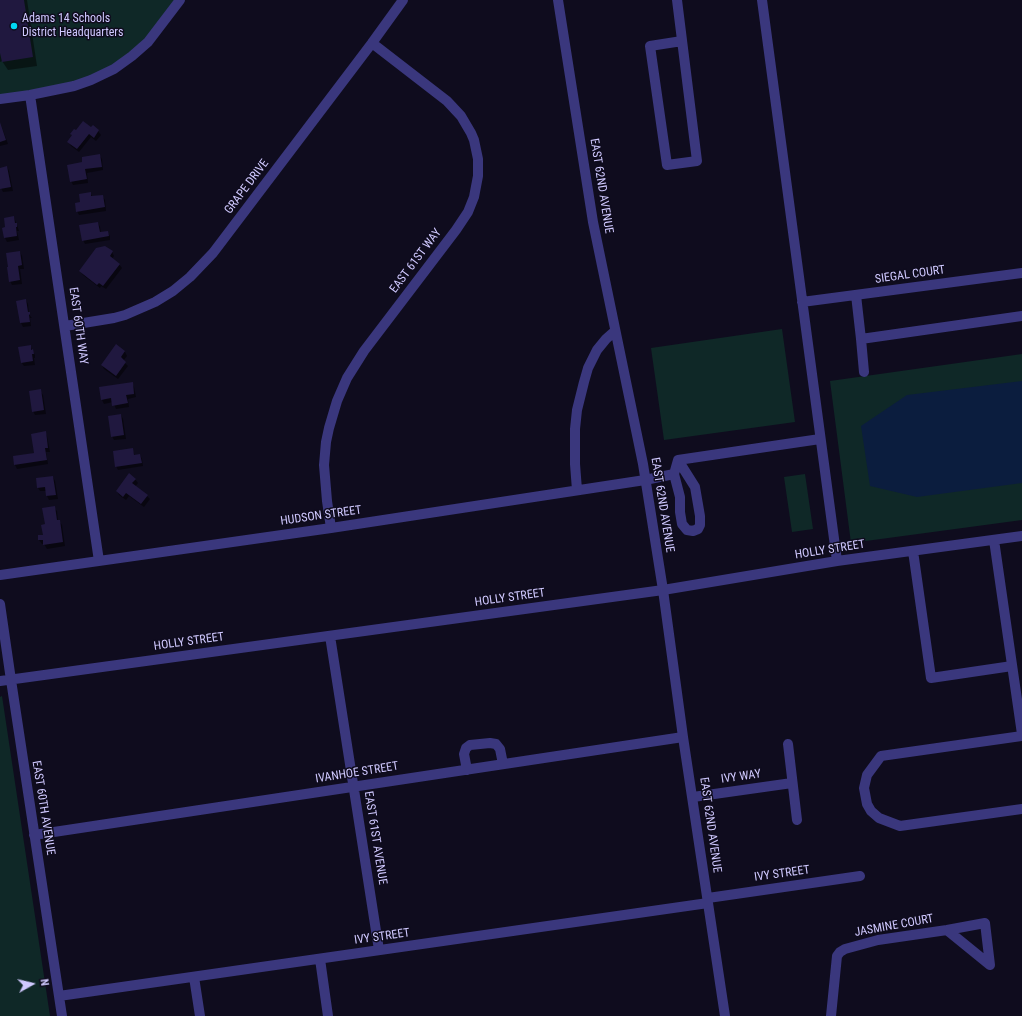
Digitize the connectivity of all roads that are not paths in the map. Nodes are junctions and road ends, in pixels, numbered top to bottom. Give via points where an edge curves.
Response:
1 (180, 0) edge
2 (403, 0) edge
3 (558, 0) edge
4 (677, 0) edge
5 (762, 0) edge
6 (682, 41) junction
7 (372, 43) junction
8 (30, 95) junction
9 (0, 99) edge
10 (1022, 273) edge
11 (856, 295) junction
12 (802, 302) junction
13 (1022, 316) edge
14 (65, 326) junction
15 (615, 331) junction
16 (861, 339) junction
17 (864, 372) dead end
18 (820, 439) junction
19 (678, 460) junction
20 (674, 474) junction
21 (645, 480) junction
22 (577, 490) junction
23 (331, 528) junction
24 (1022, 536) edge
25 (994, 540) junction
26 (913, 551) junction
27 (99, 561) junction
28 (836, 561) junction
29 (0, 575) edge
30 (663, 590) junction
31 (0, 604) edge
32 (330, 636) junction
33 (1012, 666) junction
34 (10, 680) junction
35 (0, 681) edge
36 (1019, 700) edge
37 (1022, 735) edge
38 (683, 737) junction
39 (788, 744) dead end
40 (503, 764) junction
41 (467, 770) junction
42 (792, 783) junction
43 (354, 787) junction
44 (693, 797) junction
45 (1022, 809) edge
46 (797, 820) dead end
47 (34, 835) junction
48 (860, 876) dead end
49 (708, 901) junction
50 (947, 930) junction
51 (379, 950) junction
52 (320, 959) junction
53 (194, 977) junction
54 (59, 996) junction
55 (62, 1016) edge
56 (200, 1016) edge
57 (328, 1016) edge
58 (725, 1016) edge
59 (830, 1016) edge

1 - 8 street via 148,42 114,69 74,86
2 - 7 street, GRAPE DRIVE
3 - 15 street, EAST 62ND AVENUE via 593,222
4 - 6 street
5 - 12 street
6 - 6 street via 697,161 667,165 650,46
7 - 14 street, GRAPE DRIVE via 213,253 190,277 155,302 125,315
7 - 23 street, EAST 61ST WAY via 447,101 461,116 474,140 478,176 468,212 364,351 347,378 337,401 328,428 324,465
8 - 9 street
8 - 14 street, EAST 60TH WAY
10 - 11 street, SIEGAL COURT
11 - 12 street, SIEGAL COURT
11 - 16 street
12 - 18 street
13 - 16 street
14 - 27 street, EAST 60TH WAY
15 - 21 street, EAST 62ND AVENUE
15 - 22 street via 597,350 588,368 577,410
16 - 17 street
18 - 19 street
18 - 28 street
19 - 20 street
19 - 20 street via 695,487 697,496 700,525 693,531 687,530 682,524 680,497
20 - 21 street, HUDSON STREET
21 - 22 street, HUDSON STREET
21 - 30 street, EAST 62ND AVENUE
22 - 23 street, HUDSON STREET
23 - 27 street, HUDSON STREET
24 - 25 street, HOLLY STREET
25 - 26 street, HOLLY STREET
25 - 33 street
26 - 28 street, HOLLY STREET
26 - 33 street via 931,678
27 - 29 street, HUDSON STREET
28 - 30 street, HOLLY STREET
30 - 32 street, HOLLY STREET
30 - 38 street, EAST 62ND AVENUE
31 - 34 street, EAST 60TH AVENUE
32 - 34 street, HOLLY STREET
32 - 43 street, EAST 61ST AVENUE
33 - 36 street
34 - 35 street, HOLLY STREET
34 - 47 street, EAST 60TH AVENUE
36 - 37 street
37 - 45 street via 881,756 866,775 864,788 871,811 879,818 900,826
38 - 40 street, IVANHOE STREET
38 - 44 street, EAST 62ND AVENUE
39 - 42 street
40 - 41 street, IVANHOE STREET
40 - 41 street via 500,749 496,744 470,745 464,754
41 - 43 street, IVANHOE STREET
42 - 44 street, IVY WAY
42 - 46 street
43 - 47 street, IVANHOE STREET
43 - 51 street, EAST 61ST AVENUE
44 - 49 street, EAST 62ND AVENUE
47 - 54 street, EAST 60TH AVENUE
48 - 49 street, IVY STREET
49 - 51 street, IVY STREET
49 - 58 street, EAST 62ND AVENUE
50 - 50 street, JASMINE COURT via 984,960 990,964 985,923
50 - 59 street, JASMINE COURT via 878,940 840,952 837,956
51 - 52 street, IVY STREET
52 - 53 street, IVY STREET
52 - 57 street
53 - 54 street, IVY STREET
53 - 56 street
54 - 55 street, EAST 60TH AVENUE

